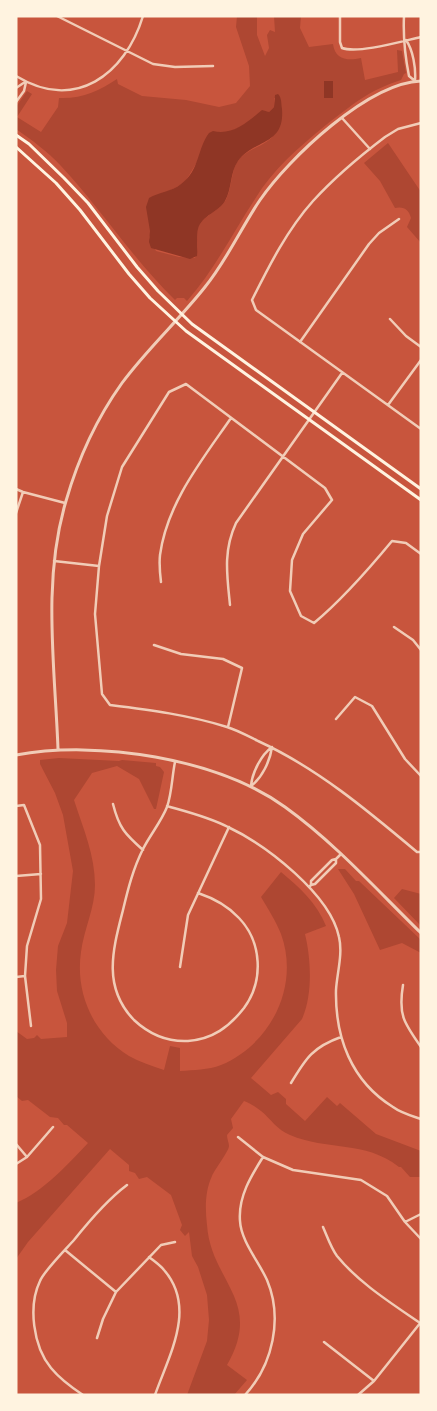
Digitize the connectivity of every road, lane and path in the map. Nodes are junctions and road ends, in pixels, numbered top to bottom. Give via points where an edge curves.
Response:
1 (57, 16) edge
2 (144, 16) edge
3 (340, 16) edge
4 (404, 16) edge
5 (421, 37) edge
6 (406, 40) junction
7 (127, 52) junction
8 (213, 66) dead end
9 (16, 76) edge
10 (415, 81) junction
11 (421, 81) edge
12 (26, 82) junction
13 (16, 88) edge
14 (16, 102) edge
15 (342, 118) junction
16 (421, 123) edge
17 (16, 135) edge
18 (16, 147) edge
19 (370, 149) junction
20 (399, 219) dead end
21 (181, 314) junction
22 (390, 319) dead end
23 (175, 321) junction
24 (300, 342) junction
25 (421, 347) edge
26 (421, 360) edge
27 (342, 373) junction
28 (388, 405) junction
29 (314, 413) junction
30 (231, 418) junction
31 (309, 420) junction
32 (421, 429) edge
33 (283, 456) junction
34 (16, 489) edge
35 (421, 489) edge
36 (23, 492) junction
37 (421, 500) edge
38 (65, 503) junction
39 (16, 513) edge
40 (421, 554) edge
41 (54, 561) junction
42 (98, 566) junction
43 (161, 582) dead end
44 (230, 605) dead end
45 (394, 627) dead end
46 (154, 645) dead end
47 (421, 650) edge
48 (336, 719) dead end
49 (228, 727) junction
50 (272, 747) junction
51 (58, 750) junction
52 (16, 755) edge
53 (175, 762) junction
54 (421, 776) edge
55 (251, 786) junction
56 (112, 804) dead end
57 (16, 806) edge
58 (167, 806) junction
59 (229, 827) junction
60 (143, 850) junction
61 (421, 852) edge
62 (341, 854) junction
63 (40, 874) junction
64 (16, 876) edge
65 (310, 886) junction
66 (198, 892) junction
67 (421, 933) edge
68 (180, 967) dead end
69 (25, 976) junction
70 (16, 977) edge
71 (403, 985) dead end
72 (31, 1026) dead end
73 (341, 1037) junction
74 (421, 1047) edge
75 (291, 1083) dead end
76 (421, 1119) edge
77 (53, 1127) dead end
78 (238, 1137) dead end
79 (16, 1144) edge
80 (27, 1157) junction
81 (263, 1157) junction
82 (16, 1164) edge
83 (127, 1185) dead end
84 (421, 1214) edge
85 (405, 1222) junction
86 (323, 1228) dead end
87 (421, 1239) edge
88 (175, 1242) dead end
89 (65, 1250) junction
90 (149, 1257) junction
91 (116, 1292) junction
92 (420, 1322) edge
93 (97, 1338) dead end
94 (324, 1342) dead end
95 (374, 1381) junction
96 (83, 1395) edge
97 (155, 1395) edge
98 (245, 1395) edge
99 (358, 1395) edge

1 - 7 street
2 - 7 street
3 - 6 street via 342,48 350,50
4 - 6 street
5 - 6 street
6 - 10 street via 410,46
6 - 10 street via 404,48 409,76
7 - 8 street via 153,64
7 - 12 street via 113,70 88,86 64,91
9 - 12 street
10 - 11 street
10 - 15 street via 377,94
12 - 13 street
12 - 14 street
15 - 19 street
15 - 21 street via 278,176 220,268
16 - 19 street via 398,129
17 - 21 main road via 46,159 82,197 137,268
18 - 23 main road via 56,183 150,298
19 - 24 street via 322,192 300,218 265,272 252,300 256,310
20 - 24 street via 370,244
21 - 23 street
21 - 29 main road
22 - 25 street
23 - 31 main road
23 - 38 street via 110,401 85,449
24 - 27 street
26 - 28 street
27 - 28 street
27 - 29 street
28 - 32 street
29 - 31 street
29 - 35 main road
30 - 33 street
30 - 42 street via 186,384 169,392 122,467 106,516
30 - 43 street via 189,478 168,524 160,556
31 - 33 street
31 - 37 main road
33 - 40 street via 326,488 332,500 303,534 292,560 290,591 301,616 314,623 329,611 392,541 406,543
33 - 44 street via 231,533 226,554
34 - 36 street
36 - 38 street
36 - 39 street
38 - 41 street
41 - 42 street
41 - 51 street via 52,605
42 - 49 street via 95,614 102,694 110,705 168,712
45 - 47 street
46 - 49 street via 181,654 223,660 242,668
48 - 54 street via 355,697 372,706 405,759
49 - 50 street
50 - 55 street via 257,781
50 - 55 street via 266,752
50 - 61 street via 316,772
51 - 52 street
51 - 53 street via 145,755
53 - 55 street via 212,771
53 - 58 street
55 - 62 street via 311,826
56 - 60 street via 126,835
57 - 63 street via 24,805 40,845
58 - 59 street
58 - 60 street
59 - 65 street via 269,851
59 - 66 street
60 - 66 street via 130,878 111,966 116,993 126,1012 141,1027 162,1039 188,1041 211,1037 234,1021 252,998 258,973 257,952 250,933 239,918
62 - 65 street via 311,881
62 - 67 street
63 - 64 street
63 - 69 street via 40,899 26,946
65 - 73 street via 328,912 340,938 336,1012
66 - 68 street via 188,915
69 - 70 street
69 - 72 street
71 - 74 street via 400,1004 406,1026
73 - 75 street via 324,1043 305,1060
73 - 76 street via 363,1082 393,1108
77 - 80 street
78 - 81 street
79 - 80 street
80 - 82 street
81 - 85 street via 294,1170 361,1180 387,1196
81 - 98 street via 250,1176 242,1198 240,1222 272,1296 274,1336 264,1369
83 - 89 street via 113,1195
84 - 85 street
85 - 87 street
86 - 92 street via 336,1254 358,1277
88 - 90 street via 161,1245
89 - 91 street
89 - 96 street via 40,1280 33,1305 35,1328 50,1367
90 - 91 street
90 - 97 street via 164,1270 177,1291 180,1319 174,1346
91 - 93 street
92 - 95 street
94 - 95 street
95 - 99 street

